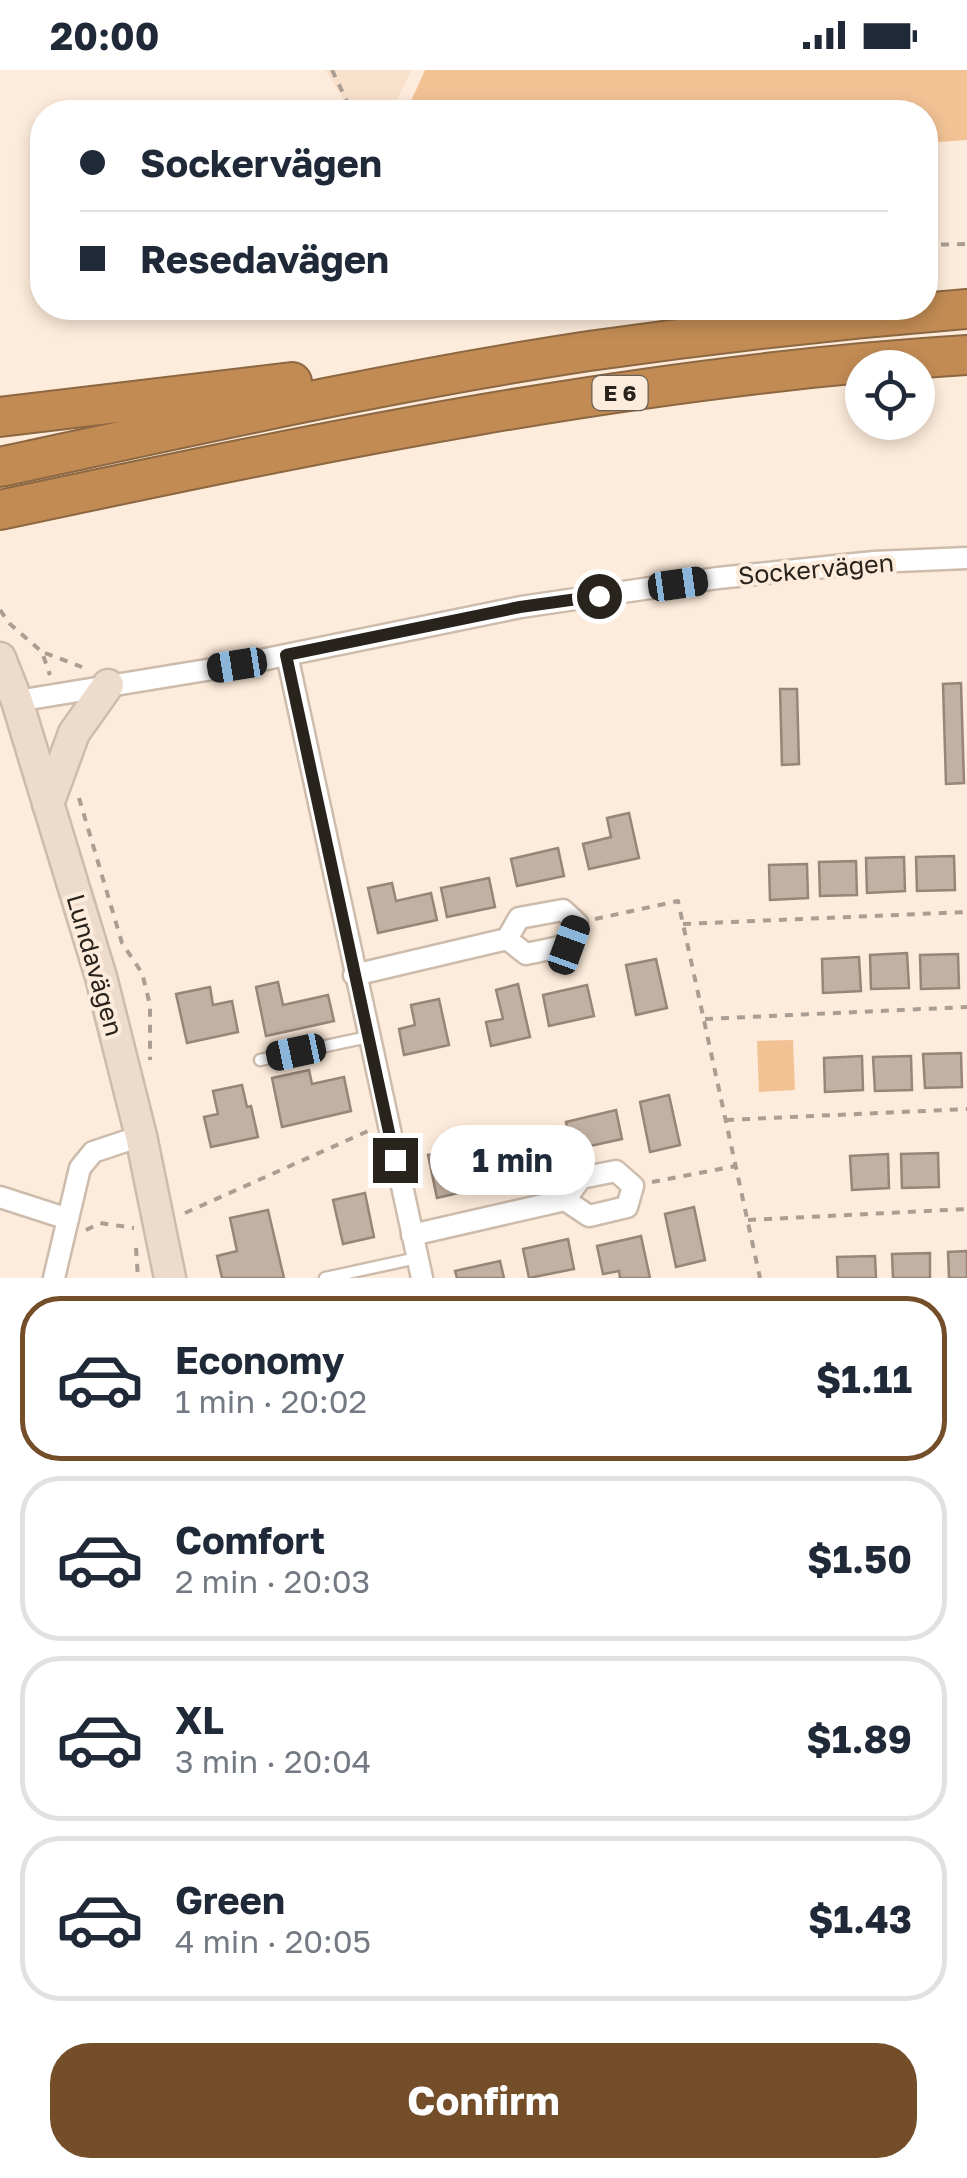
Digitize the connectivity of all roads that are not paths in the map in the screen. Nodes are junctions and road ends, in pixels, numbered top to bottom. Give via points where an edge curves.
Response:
1 (967, 309) edge
2 (938, 312) edge
3 (855, 320) edge
4 (967, 355) edge
5 (494, 367) junction
6 (0, 417) edge
7 (275, 451) junction
8 (0, 466) edge
9 (0, 510) edge
10 (0, 528) edge
11 (967, 558) edge
12 (286, 655) junction
13 (0, 658) edge
14 (108, 685) junction
15 (8, 702) edge
16 (48, 804) junction
17 (506, 939) junction
18 (354, 976) junction
19 (368, 1037) junction
20 (260, 1060) dead end
21 (140, 1136) junction
22 (0, 1197) edge
23 (564, 1200) junction
24 (74, 1228) junction
25 (412, 1234) junction
26 (420, 1268) edge
27 (54, 1278) edge
28 (170, 1278) edge
29 (325, 1278) edge

1 - 2 highway, E 6
3 - 5 highway, E 6
4 - 7 highway, E 6 via 751,374
5 - 6 highway via 342,377
5 - 8 highway, E 6
7 - 9 highway, E 6
7 - 10 highway
11 - 12 street, Sockervägen via 718,578 520,607
12 - 14 street, Sockervägen
12 - 18 street
13 - 15 main road, Lundavägen
14 - 15 street, Sockervägen
14 - 16 main road via 74,732
15 - 16 main road, Lundavägen
16 - 21 main road, Lundavägen
17 - 17 street via 526,954 569,945 577,923 564,910 519,918
17 - 18 street
18 - 19 street
19 - 20 lane
19 - 25 street
21 - 24 street via 85,1159
21 - 28 main road, Lundavägen
22 - 24 street
23 - 23 street via 589,1216 628,1207 633,1186 616,1171 581,1178
23 - 25 street
24 - 27 street
25 - 26 street
26 - 29 lane

